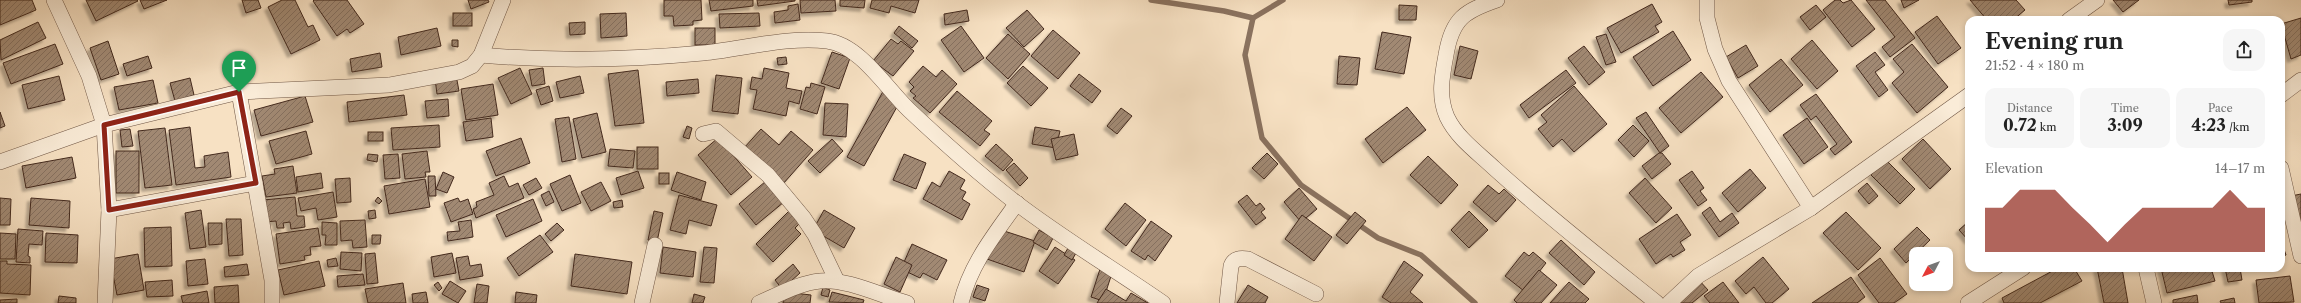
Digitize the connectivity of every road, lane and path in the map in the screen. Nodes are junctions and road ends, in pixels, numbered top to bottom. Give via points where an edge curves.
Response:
1 (54, 0) edge
2 (503, 0) edge
3 (1497, 0) edge
4 (1707, 0) edge
5 (2097, 0) edge
6 (2075, 16) edge
7 (481, 55) junction
8 (2301, 80) edge
9 (239, 92) junction
10 (2285, 92) edge
11 (1965, 99) edge
12 (104, 125) junction
13 (703, 134) dead end
14 (0, 162) edge
15 (256, 183) junction
16 (2285, 186) edge
17 (1016, 203) junction
18 (1811, 208) junction
19 (109, 210) junction
20 (655, 245) dead end
21 (2301, 256) edge
22 (2017, 272) edge
23 (2147, 272) edge
24 (838, 281) junction
25 (1316, 294) dead end
26 (105, 303) edge
27 (272, 303) edge
28 (642, 303) edge
29 (759, 303) edge
30 (907, 303) edge
31 (961, 303) edge
32 (1163, 303) edge
33 (1227, 303) edge
34 (1657, 303) edge
35 (1669, 303) edge
36 (1968, 303) edge
37 (2154, 303) edge

1 - 12 street via 89,76
2 - 7 street
3 - 34 street via 1463,14 1451,34 1441,97 1447,116 1456,132 1506,179
4 - 18 street via 1707,18 1715,49 1729,81
5 - 6 street
7 - 9 street via 472,66 459,72 389,85
7 - 17 street via 541,60 588,60 705,53 760,45 828,41 855,53 923,123
8 - 10 street
9 - 12 street
9 - 15 street
11 - 18 street
12 - 14 street
12 - 19 street
13 - 24 street via 716,130 768,175 815,235
15 - 19 street
15 - 27 street via 272,280
16 - 21 street
17 - 31 street via 976,263 968,278
17 - 32 street
18 - 35 street via 1698,276
19 - 26 street
20 - 28 street
22 - 36 street
23 - 37 street
24 - 29 street via 820,281 804,285
24 - 30 street
25 - 33 street via 1248,259 1238,258 1231,266

